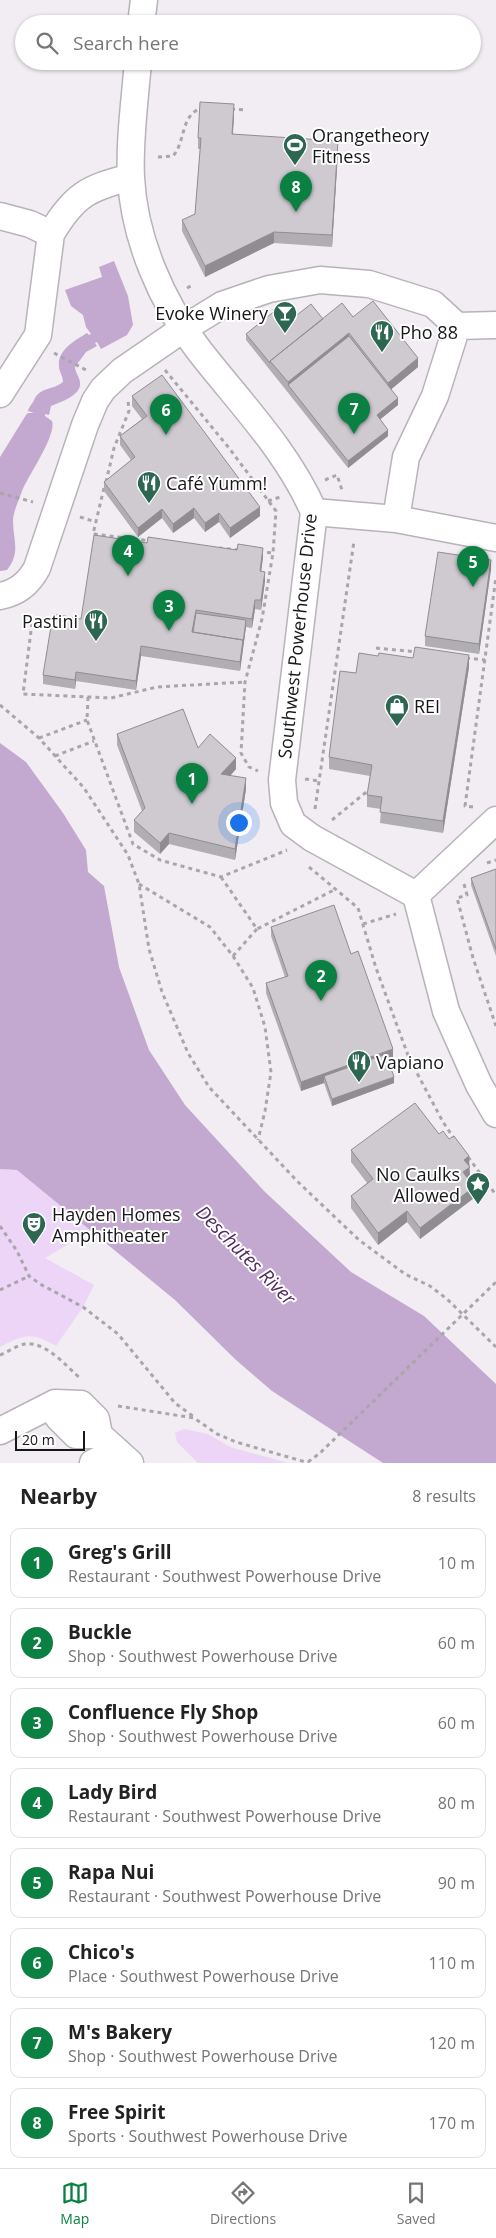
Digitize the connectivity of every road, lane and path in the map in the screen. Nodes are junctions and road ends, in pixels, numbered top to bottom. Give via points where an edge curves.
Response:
1 (144, 0) edge
2 (142, 15) edge
3 (137, 70) edge
4 (210, 108) edge
5 (228, 109) edge
6 (246, 110) dead end
7 (158, 157) dead end
8 (131, 177) junction
9 (0, 216) edge
10 (51, 234) junction
11 (496, 325) edge
12 (457, 326) junction
13 (183, 329) junction
14 (58, 355) dead end
15 (78, 366) dead end
16 (157, 375) dead end
17 (0, 394) edge
18 (128, 398) dead end
19 (319, 482) dead end
20 (342, 492) dead end
21 (0, 493) edge
22 (27, 500) dead end
23 (314, 512) junction
24 (79, 516) dead end
25 (396, 520) junction
26 (96, 522) junction
27 (355, 533) dead end
28 (496, 538) edge
29 (159, 541) edge
30 (216, 547) edge
31 (245, 550) edge
32 (254, 551) edge
33 (496, 577) edge
34 (0, 596) edge
35 (32, 623) dead end
36 (376, 648) dead end
37 (426, 653) edge
38 (465, 658) edge
39 (485, 660) junction
40 (245, 682) dead end
41 (88, 697) junction
42 (0, 705) edge
43 (87, 720) junction
44 (39, 738) junction
45 (94, 741) junction
46 (55, 756) junction
47 (370, 788) edge
48 (314, 815) dead end
49 (484, 818) edge
50 (336, 827) dead end
51 (289, 849) dead end
52 (496, 860) edge
53 (478, 866) dead end
54 (221, 877) junction
55 (463, 880) dead end
56 (139, 884) junction
57 (336, 889) dead end
58 (410, 904) junction
59 (363, 924) dead end
60 (257, 929) junction
61 (232, 956) junction
62 (496, 1026) edge
63 (496, 1114) edge
64 (258, 1140) junction
65 (0, 1226) edge
66 (29, 1276) junction
67 (496, 1282) edge
68 (0, 1290) edge
69 (463, 1315) junction
70 (496, 1347) edge
71 (0, 1355) edge
72 (85, 1382) dead end
73 (114, 1405) dead end
74 (194, 1418) junction
75 (0, 1431) edge
76 (115, 1450) edge
77 (93, 1463) edge
78 (308, 1463) edge

1 - 2 street
3 - 8 street, Southwest Powerhouse Drive
4 - 7 path via 193,112 173,156
5 - 6 path
8 - 10 street via 84,193
8 - 13 street, Southwest Powerhouse Drive via 144,245
9 - 10 street
10 - 17 street via 38,335
11 - 12 street
12 - 13 street via 433,304 369,284 320,280 253,294 222,306
12 - 25 street via 435,396 406,457
13 - 23 street, Southwest Powerhouse Drive via 281,452 304,488
13 - 34 street via 114,377 98,396 37,568 17,590
14 - 15 path
16 - 32 path via 164,369 276,512 273,554
18 - 26 path via 129,411 114,448
19 - 20 path via 337,475
21 - 22 path
23 - 25 street
23 - 58 street, Southwest Powerhouse Drive via 282,780 284,803 293,824
24 - 26 path
25 - 28 street
26 - 29 path via 93,534
27 - 48 path
30 - 31 path
33 - 39 path
35 - 41 path via 23,694
36 - 37 path
38 - 39 path
39 - 49 path via 465,806 474,808
40 - 41 path via 157,687 111,698
41 - 43 path
42 - 44 path
43 - 44 path
43 - 45 path
44 - 46 path
45 - 46 path
45 - 54 path via 133,844 160,860
46 - 56 path via 84,788 128,855
47 - 50 path via 328,823
49 - 58 street
51 - 54 path
52 - 53 path
54 - 60 path
55 - 62 path via 467,895 457,898
56 - 61 path via 210,927
56 - 64 path via 149,949 162,992 188,1052 209,1087
57 - 60 path
58 - 59 path
58 - 63 street via 446,1011 479,1085
60 - 61 path
61 - 64 path via 253,988 265,1027 271,1072
64 - 69 path via 359,1240 405,1274 447,1299
65 - 66 path
66 - 68 path
66 - 74 path via 83,1306 118,1334 175,1403
67 - 69 path
69 - 70 path
69 - 78 path
71 - 72 path via 21,1345 37,1345
73 - 74 path
74 - 78 path via 236,1442
75 - 76 street via 55,1403 81,1404 96,1419
76 - 77 street

